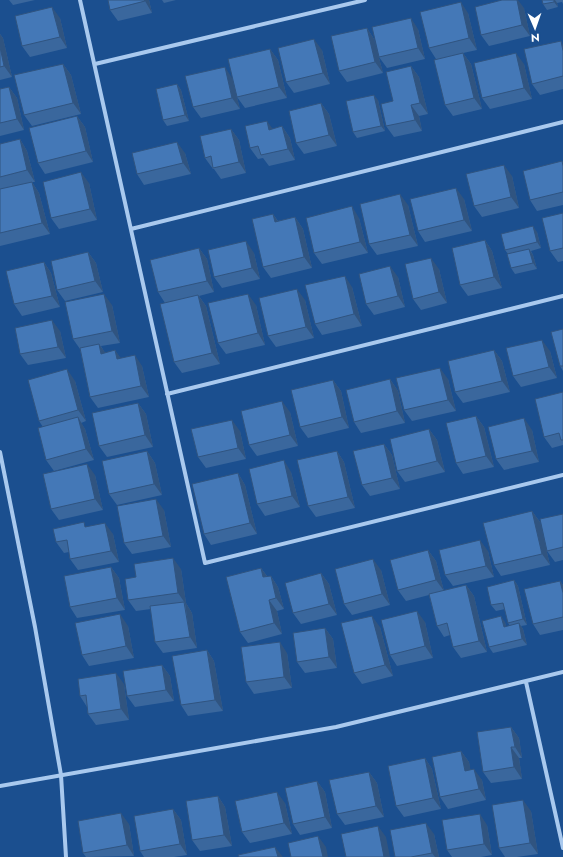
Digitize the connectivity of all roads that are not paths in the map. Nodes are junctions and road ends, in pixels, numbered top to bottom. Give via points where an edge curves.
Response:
1 (80, 0) edge
2 (364, 0) edge
3 (95, 64) junction
4 (563, 122) edge
5 (131, 229) junction
6 (563, 296) edge
7 (167, 394) junction
8 (0, 452) edge
9 (563, 475) edge
10 (563, 672) edge
11 (526, 682) junction
12 (61, 775) junction
13 (0, 786) edge
14 (563, 848) edge
15 (66, 857) edge

1 - 3 street
2 - 3 street
3 - 5 street
4 - 5 street
5 - 7 street
6 - 7 street
7 - 9 street via 205,563
8 - 12 street
10 - 11 street
11 - 12 street via 336,727
11 - 14 street
12 - 13 street
12 - 15 street

